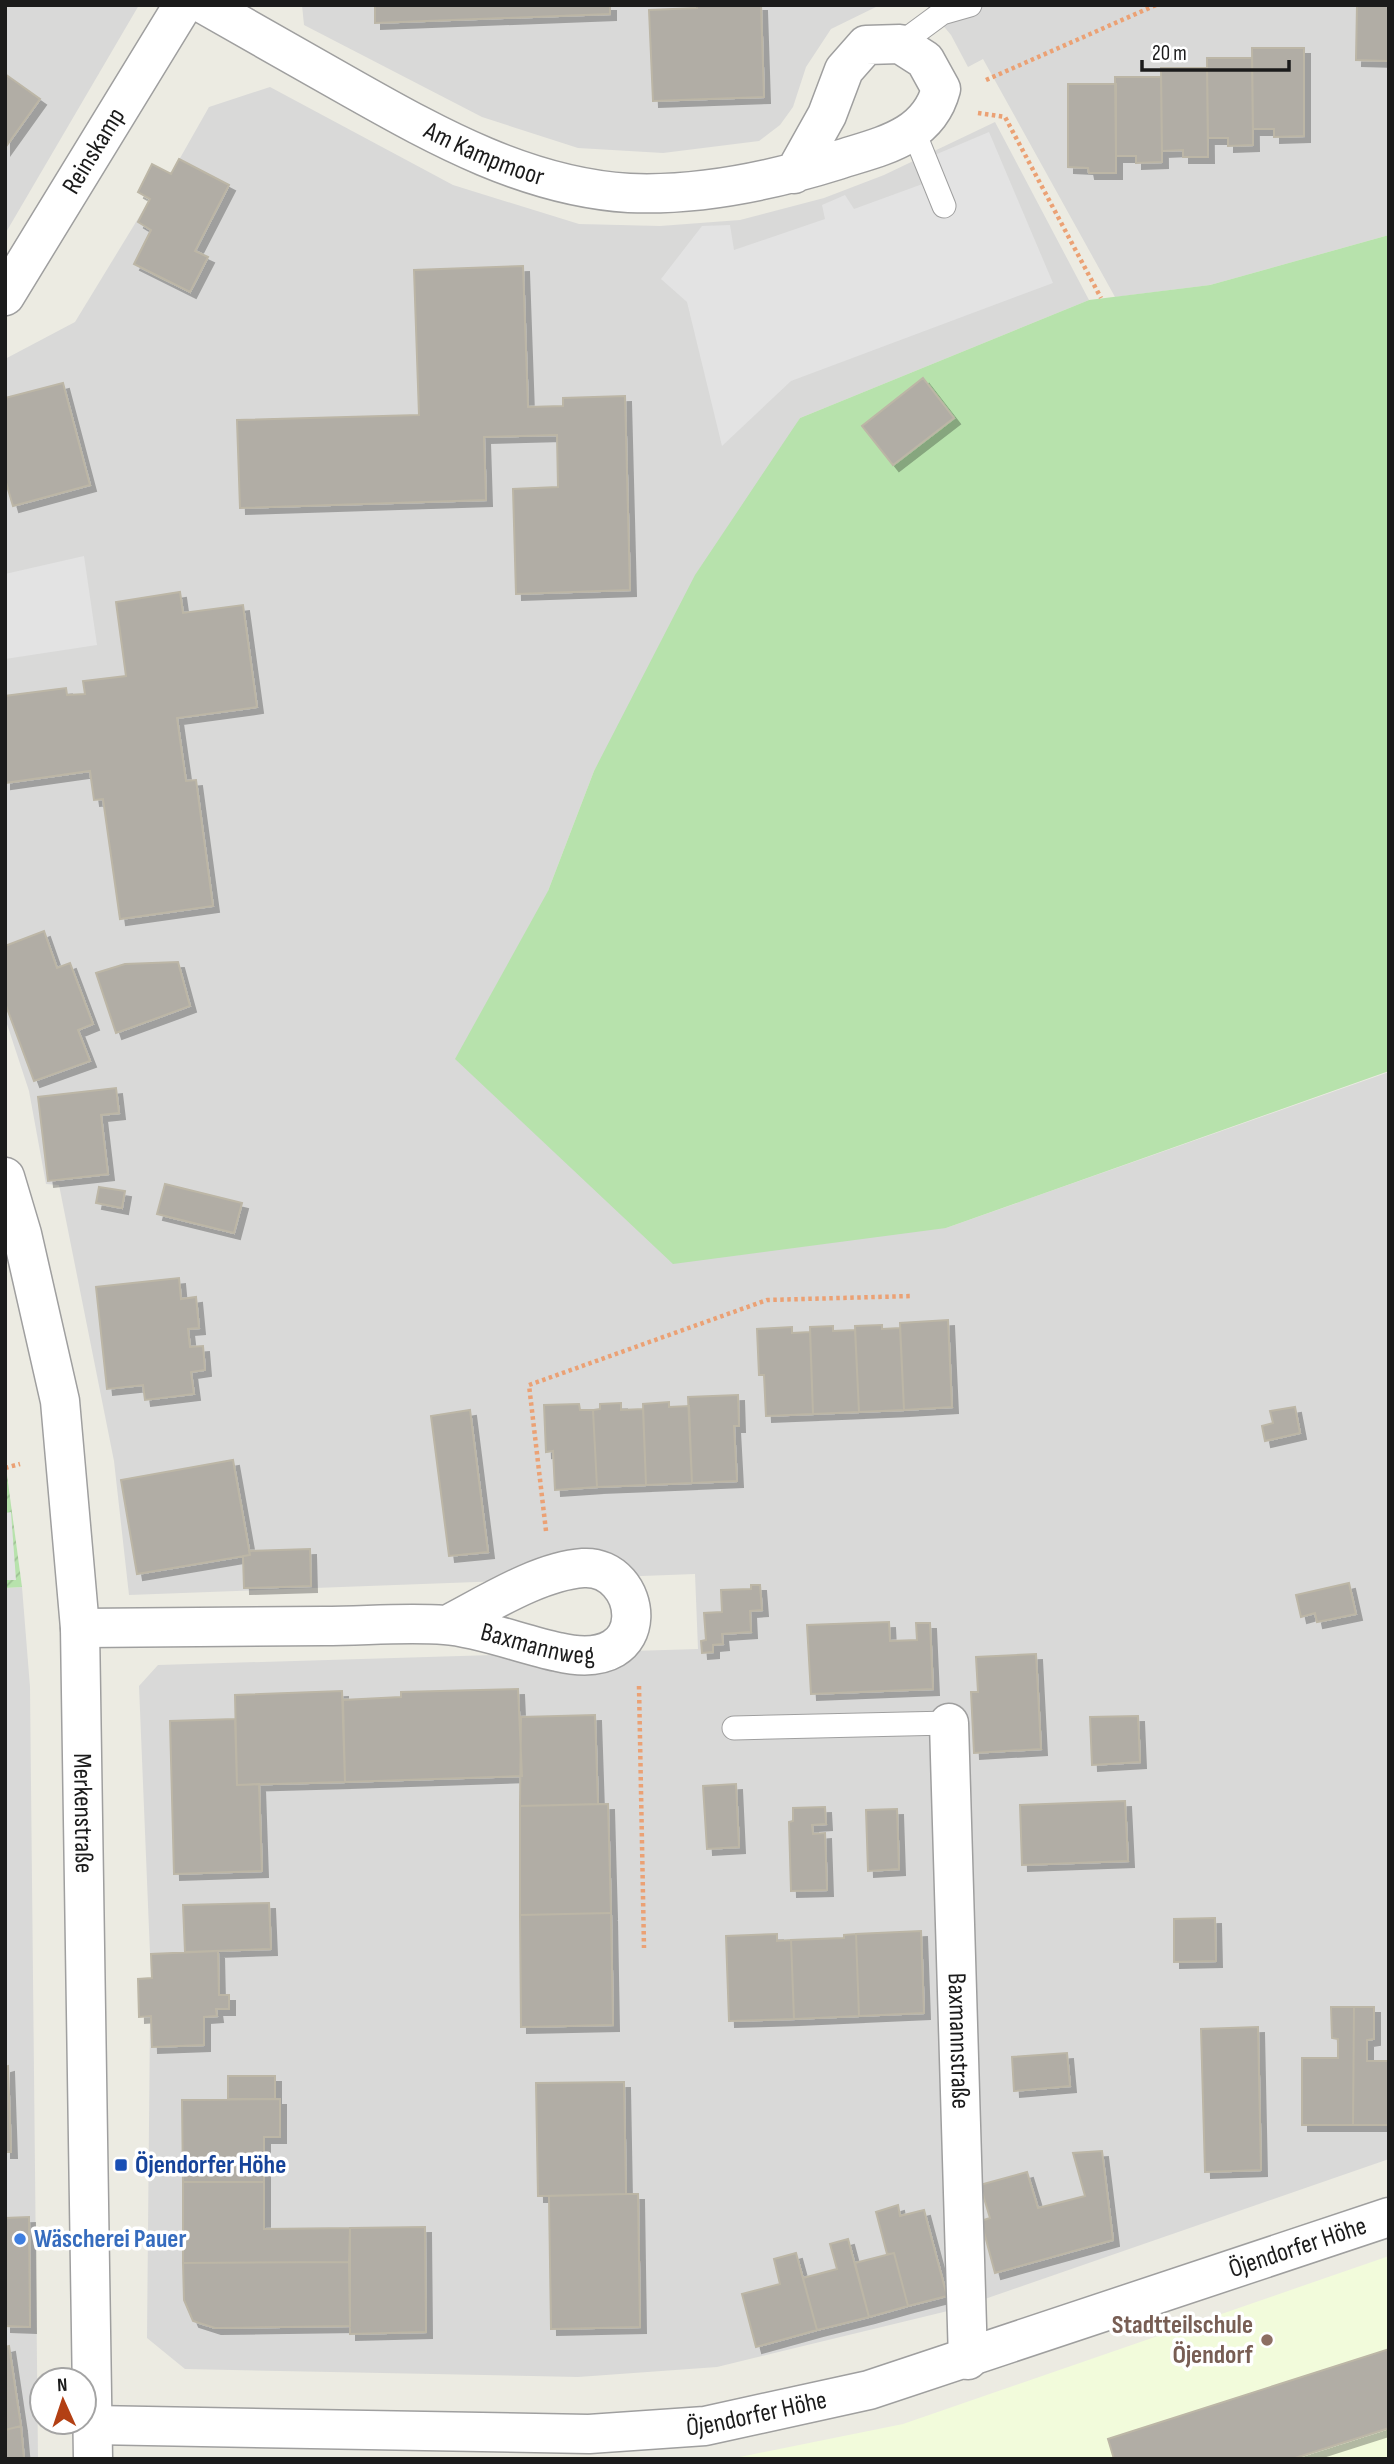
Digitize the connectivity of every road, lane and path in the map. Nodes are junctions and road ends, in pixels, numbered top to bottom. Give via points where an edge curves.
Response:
1 (183, 5) edge
2 (205, 5) edge
3 (971, 5) edge
4 (1156, 5) edge
5 (900, 44) junction
6 (930, 110) junction
7 (793, 174) junction
8 (944, 206) dead end
9 (5, 296) edge
10 (1101, 298) dead end
11 (5, 1177) edge
12 (912, 1296) dead end
13 (551, 1577) junction
14 (447, 1625) junction
15 (80, 1628) junction
16 (615, 1650) junction
17 (949, 1723) joint
18 (734, 1728) dead end
19 (644, 1948) dead end
20 (1389, 2217) edge
21 (968, 2360) junction
22 (93, 2442) edge

1 - 9 street, Reinskamp
2 - 7 street, Am Kampmoor via 450,144 549,180 629,192 716,189
3 - 5 lane via 942,13
4 - 6 path via 975,85
5 - 6 street via 925,60
5 - 7 street via 866,45 844,69 827,115
6 - 7 street, Am Kampmoor
6 - 8 lane
6 - 10 path via 1005,117
11 - 15 street, Merkenstraße via 60,1401
12 - 13 path via 767,1300 529,1385
13 - 14 street, Baxmannweg
13 - 16 street, Baxmannweg via 584,1568 609,1573 624,1589 631,1614 629,1636
14 - 15 street, Baxmannweg
14 - 16 street, Baxmannweg via 572,1656
15 - 22 street, Merkenstraße
16 - 19 path via 639,1668
17 - 18 lane
17 - 21 street, Baxmannstraße
20 - 21 street, Öjendorfer Höhe
21 - 22 street, Öjendorfer Höhe via 869,2390 705,2426 589,2434

